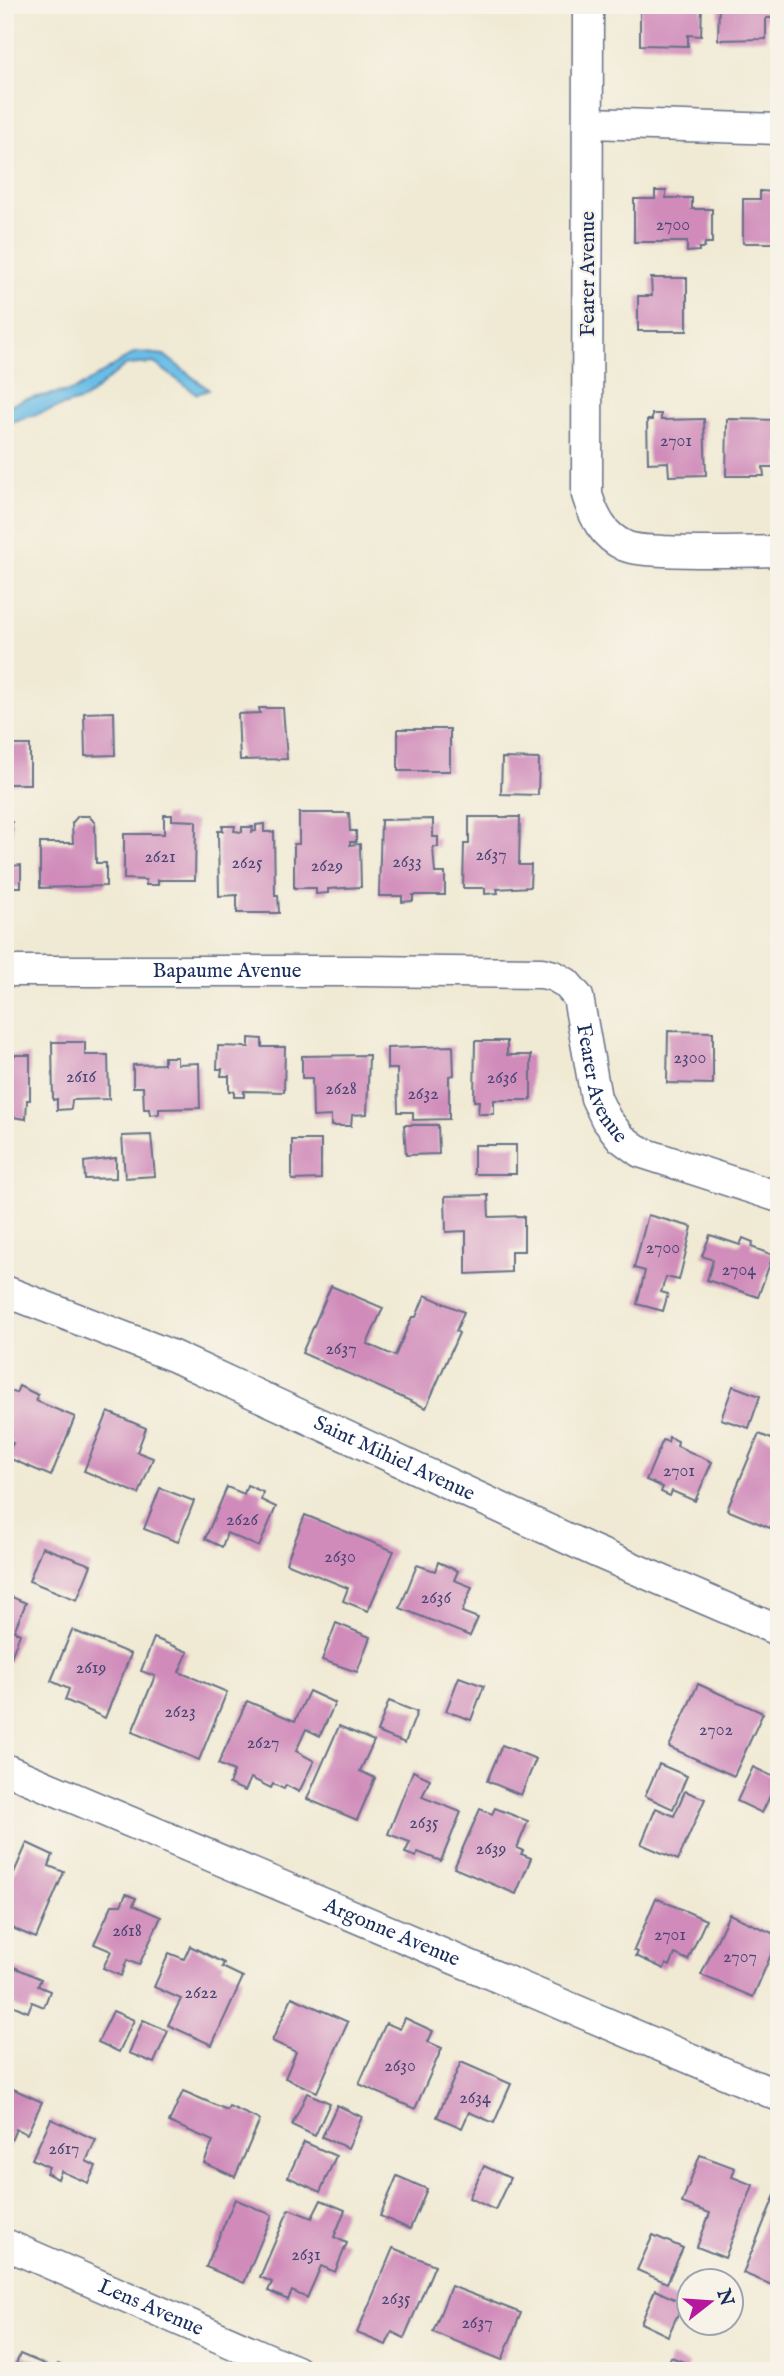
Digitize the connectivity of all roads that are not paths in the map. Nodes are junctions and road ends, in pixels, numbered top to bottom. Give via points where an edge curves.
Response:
1 (588, 5) edge
2 (589, 123) junction
3 (779, 129) edge
4 (779, 551) edge
5 (5, 971) edge
6 (449, 972) joint
7 (779, 1197) edge
8 (5, 1291) edge
9 (779, 1631) edge
10 (5, 1769) edge
11 (779, 2096) edge
12 (5, 2244) edge
13 (296, 2371) edge

1 - 2 street, Fearer Avenue
2 - 3 street
2 - 4 street, Fearer Avenue via 587,495 594,518 610,536 637,549
5 - 6 street, Bapaume Avenue
6 - 7 street, Fearer Avenue via 542,974 566,983 578,997 596,1098 621,1138 640,1152
8 - 9 street, Saint Mihiel Avenue via 173,1356
10 - 11 street, Argonne Avenue
12 - 13 street, Lens Avenue

